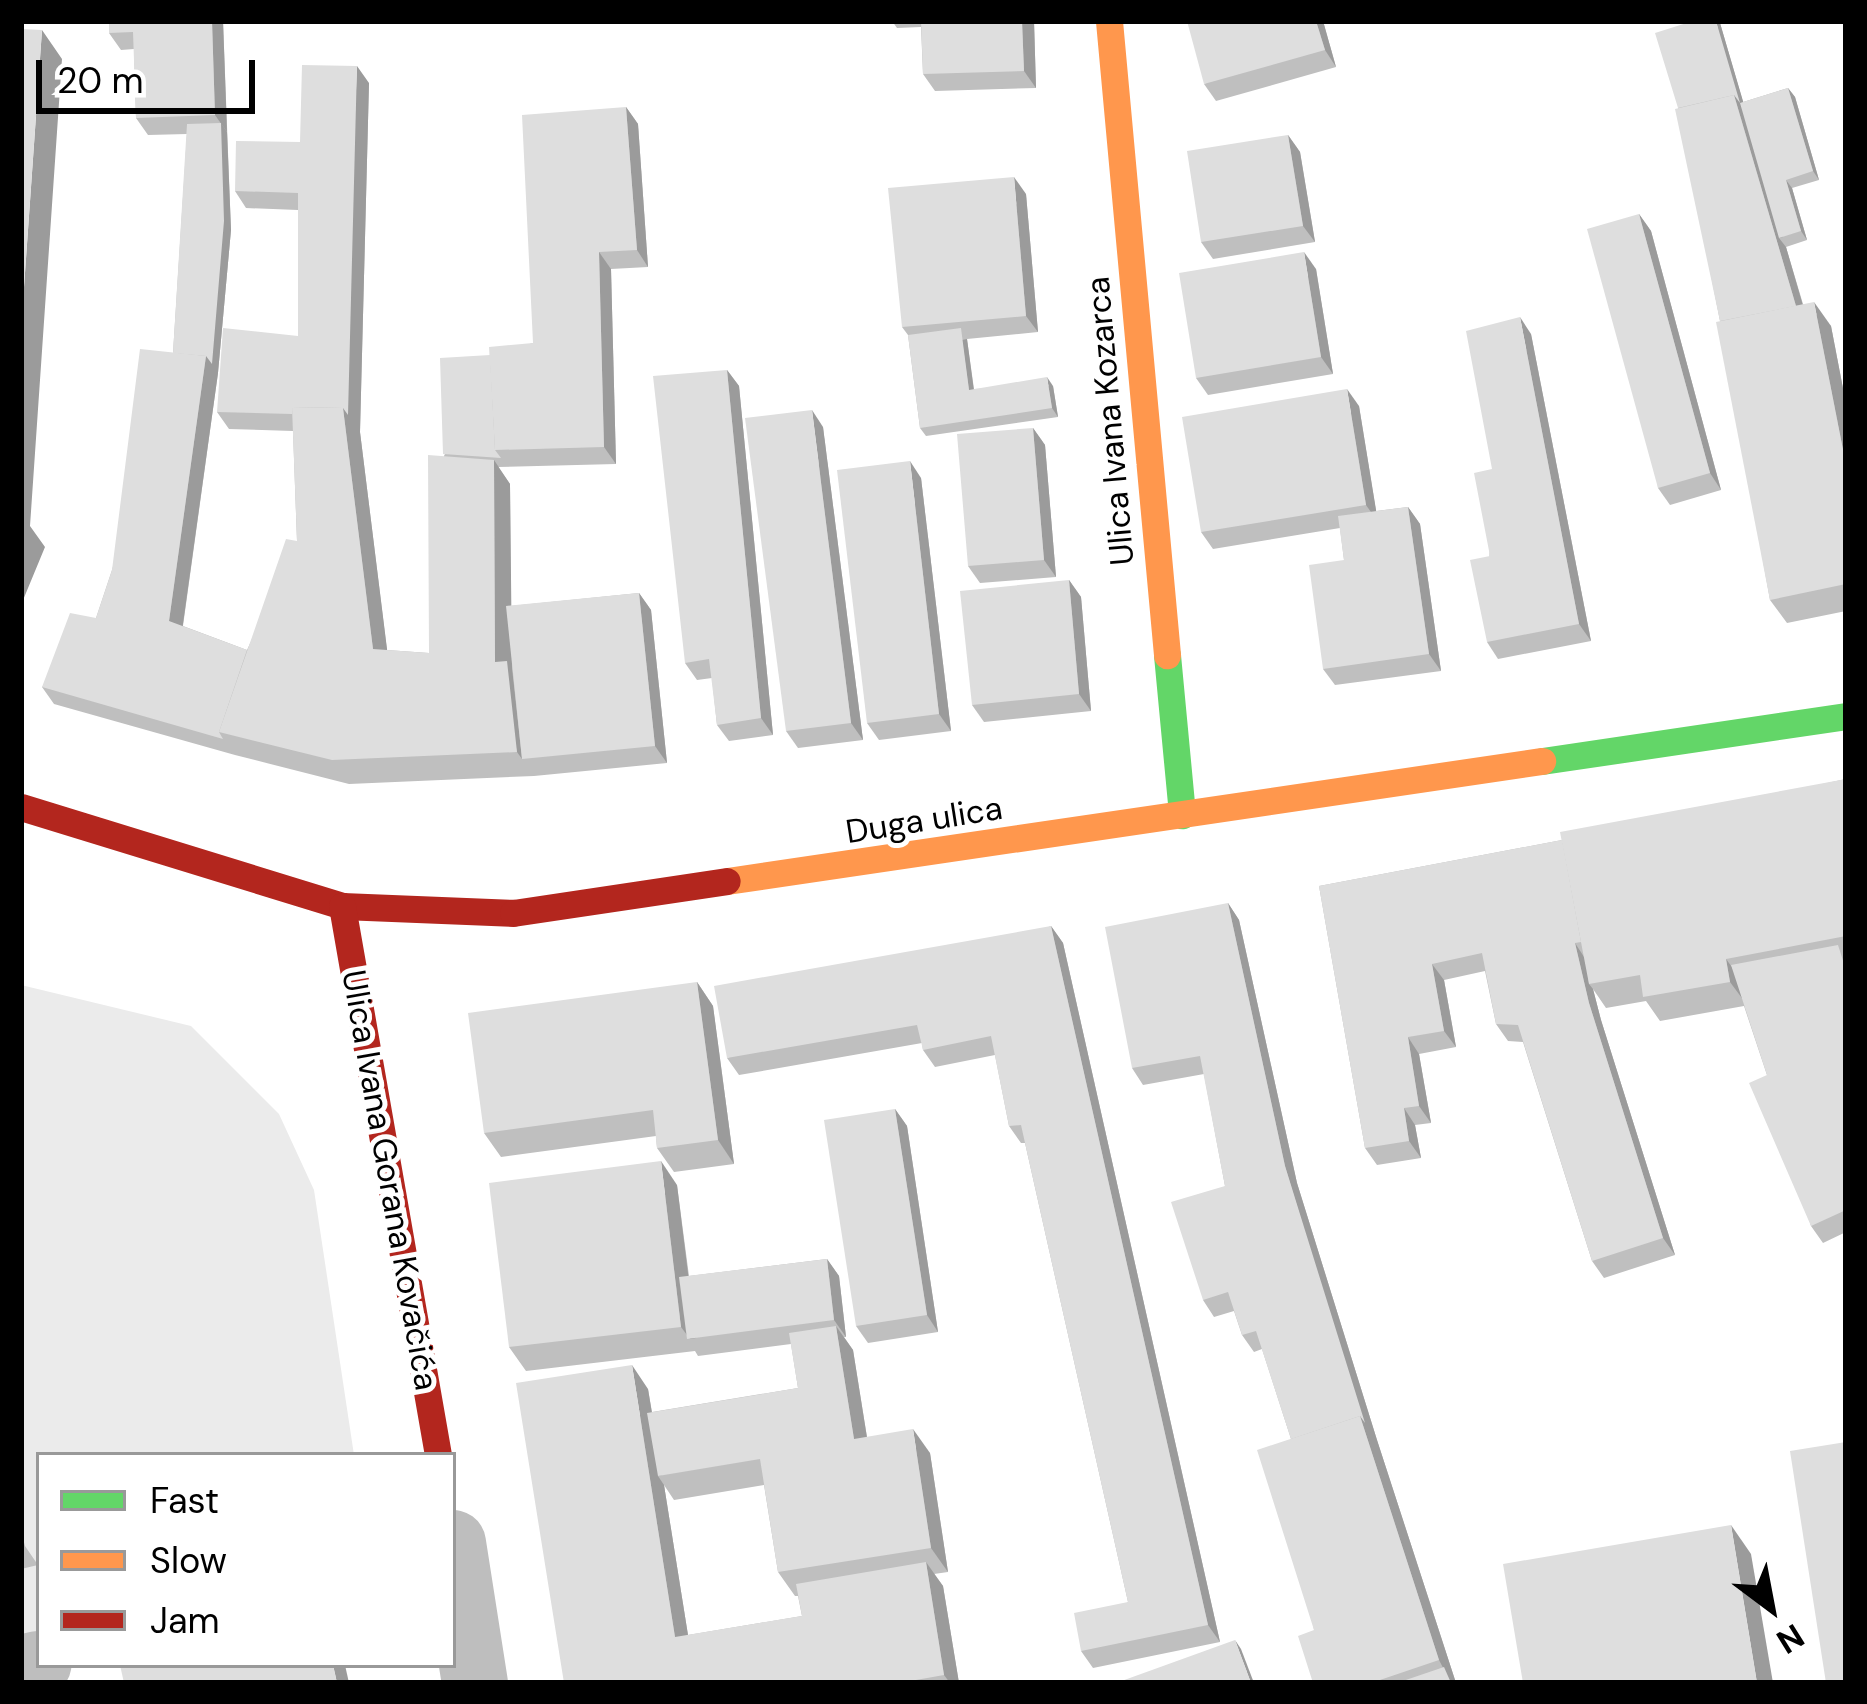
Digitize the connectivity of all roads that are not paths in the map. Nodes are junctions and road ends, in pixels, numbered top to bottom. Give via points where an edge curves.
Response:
1 (1109, 21) edge
2 (1846, 716) edge
3 (21, 807) edge
4 (1182, 815) junction
5 (342, 906) junction
6 (436, 1452) edge
7 (456, 1570) edge
8 (475, 1683) edge

1 - 4 main road, Ulica Ivana Kozarca
2 - 4 main road, Duga ulica
3 - 5 main road, Duga ulica
4 - 5 main road, Duga ulica via 513,913
5 - 6 main road, Ulica Ivana Gorana Kovačića
7 - 8 street

